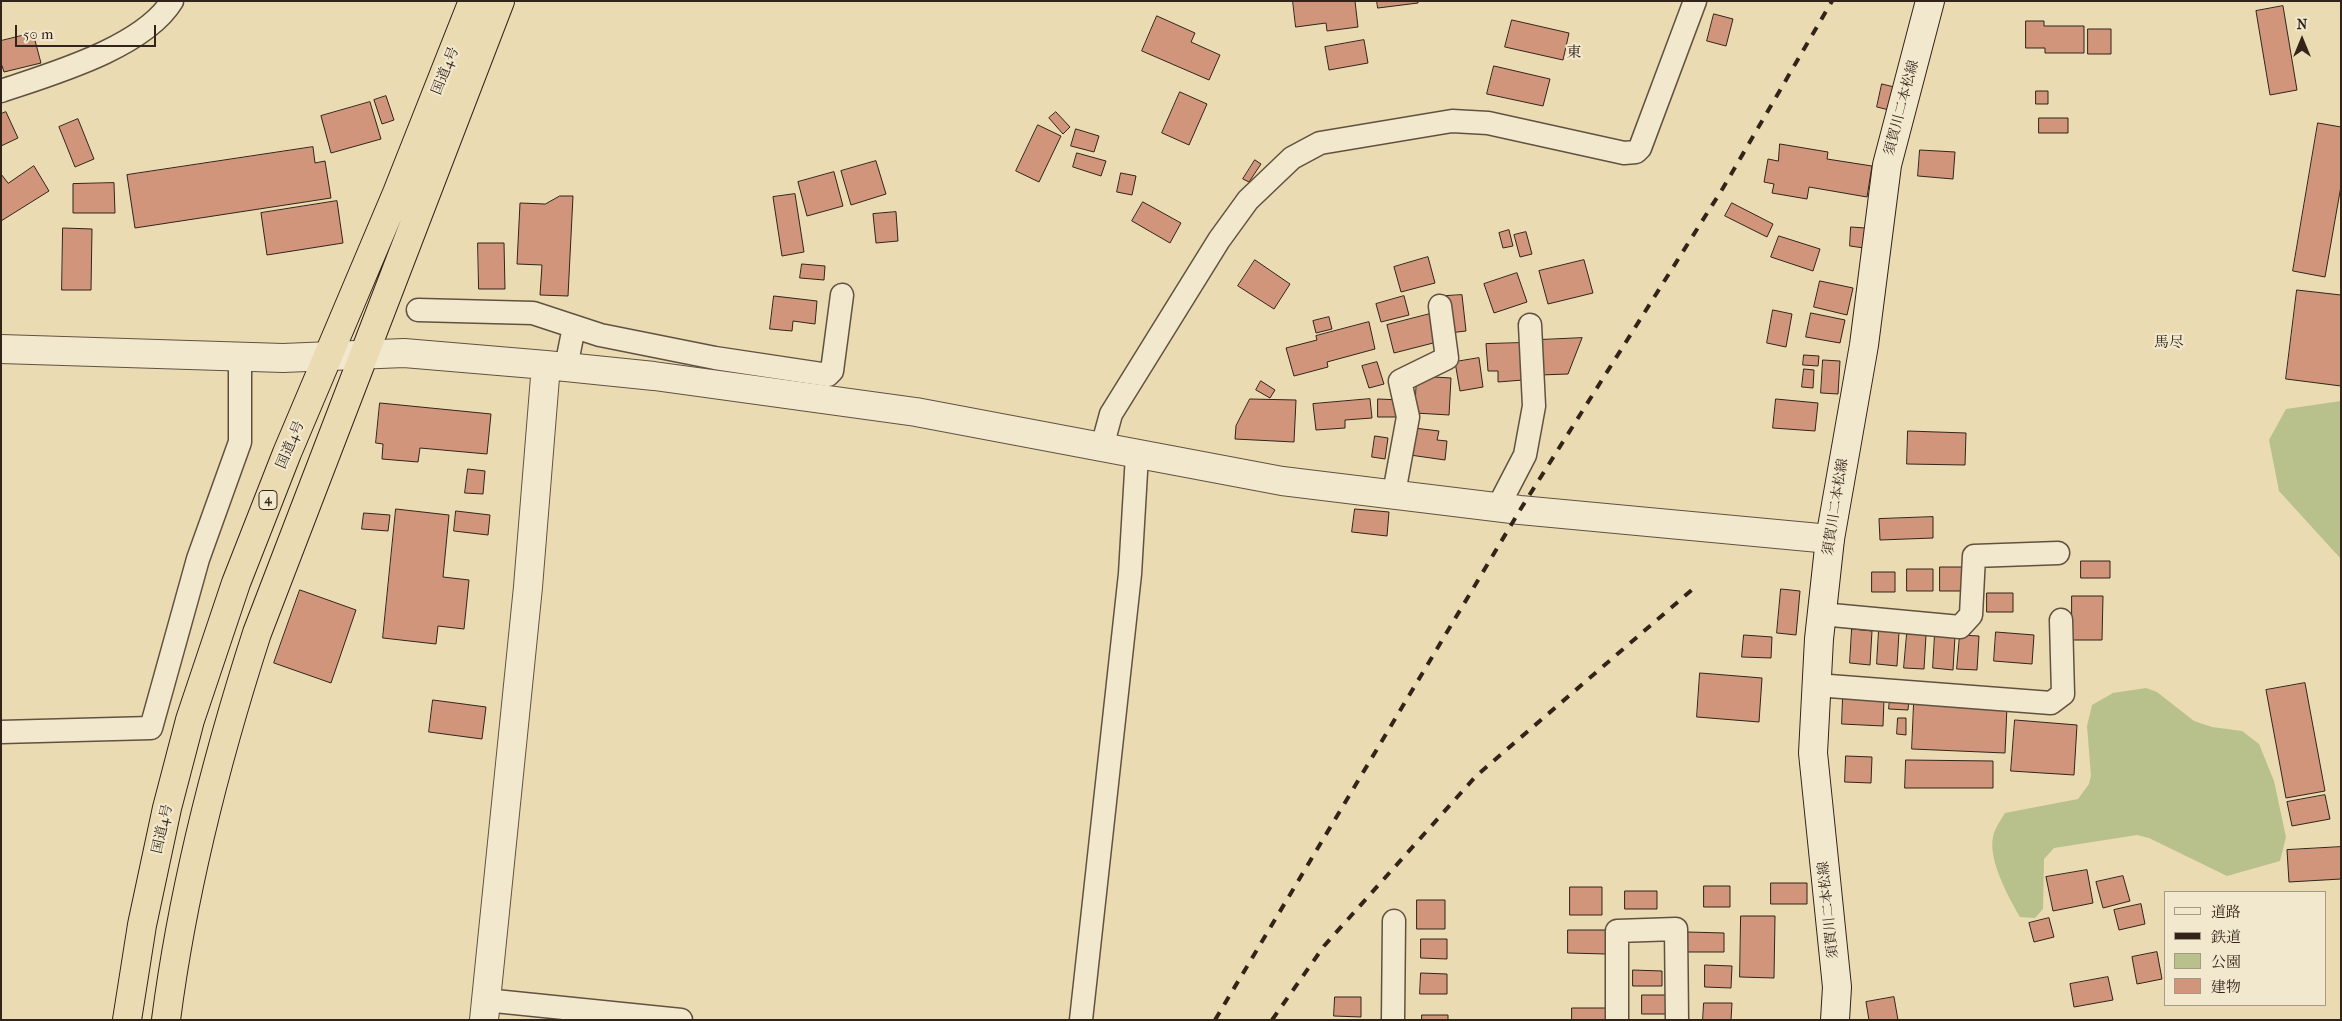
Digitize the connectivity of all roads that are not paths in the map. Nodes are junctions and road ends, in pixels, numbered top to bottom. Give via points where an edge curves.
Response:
1 (172, 1) edge
2 (473, 1) edge
3 (500, 1) edge
4 (1695, 1) edge
5 (1930, 1) edge
6 (1, 91) edge
7 (842, 295) dead end
8 (1440, 306) dead end
9 (418, 310) dead end
10 (1530, 326) dead end
11 (574, 327) junction
12 (1, 349) edge
13 (365, 354) junction
14 (330, 355) junction
15 (240, 356) junction
16 (556, 366) junction
17 (1102, 447) junction
18 (1137, 455) junction
19 (1394, 493) junction
20 (1498, 507) junction
21 (1830, 538) junction
22 (2058, 553) dead end
23 (1822, 614) junction
24 (2061, 620) dead end
25 (1816, 685) junction
26 (1, 732) edge
27 (1394, 921) dead end
28 (484, 1010) edge
29 (126, 1020) edge
30 (166, 1020) edge
31 (681, 1020) edge
32 (1082, 1020) edge
33 (1394, 1020) edge
34 (1618, 1020) edge
35 (1677, 1020) edge
36 (1835, 1020) edge

1 - 6 street via 146,28 121,44 70,67
2 - 14 highway, 国道4号 / 4
3 - 13 highway, 国道4号
4 - 17 street via 1636,152 1624,153 1488,123 1452,122 1320,143 1292,158 1248,200 1218,240 1111,414
5 - 21 street, 須賀川二本松線 via 1887,165 1864,345
7 - 11 street via 832,371 828,375 715,358
8 - 19 street via 1447,358 1400,381 1408,417
9 - 11 street via 533,313
10 - 20 street via 1534,406 1525,455
11 - 16 street
12 - 15 street
13 - 14 street
13 - 16 street via 404,353
13 - 30 highway, 国道4号 via 257,634 236,699 192,871
14 - 15 street via 302,358
14 - 29 highway, 国道4号 / 4 via 236,583 190,720 142,925
15 - 26 street via 240,442 198,560 151,728
16 - 17 street via 654,376 916,412
16 - 28 street via 528,587
17 - 18 street
18 - 19 street via 1282,481
18 - 32 street via 1130,574
19 - 20 street
20 - 21 street
21 - 23 street, 須賀川二本松線
22 - 23 street via 1974,556 1971,615 1960,627
23 - 25 street, 須賀川二本松線
24 - 25 street via 2063,694 2051,703
25 - 36 street, 須賀川二本松線 via 1812,752 1837,988
27 - 33 street
28 - 31 street
34 - 35 street via 1616,931 1676,929

